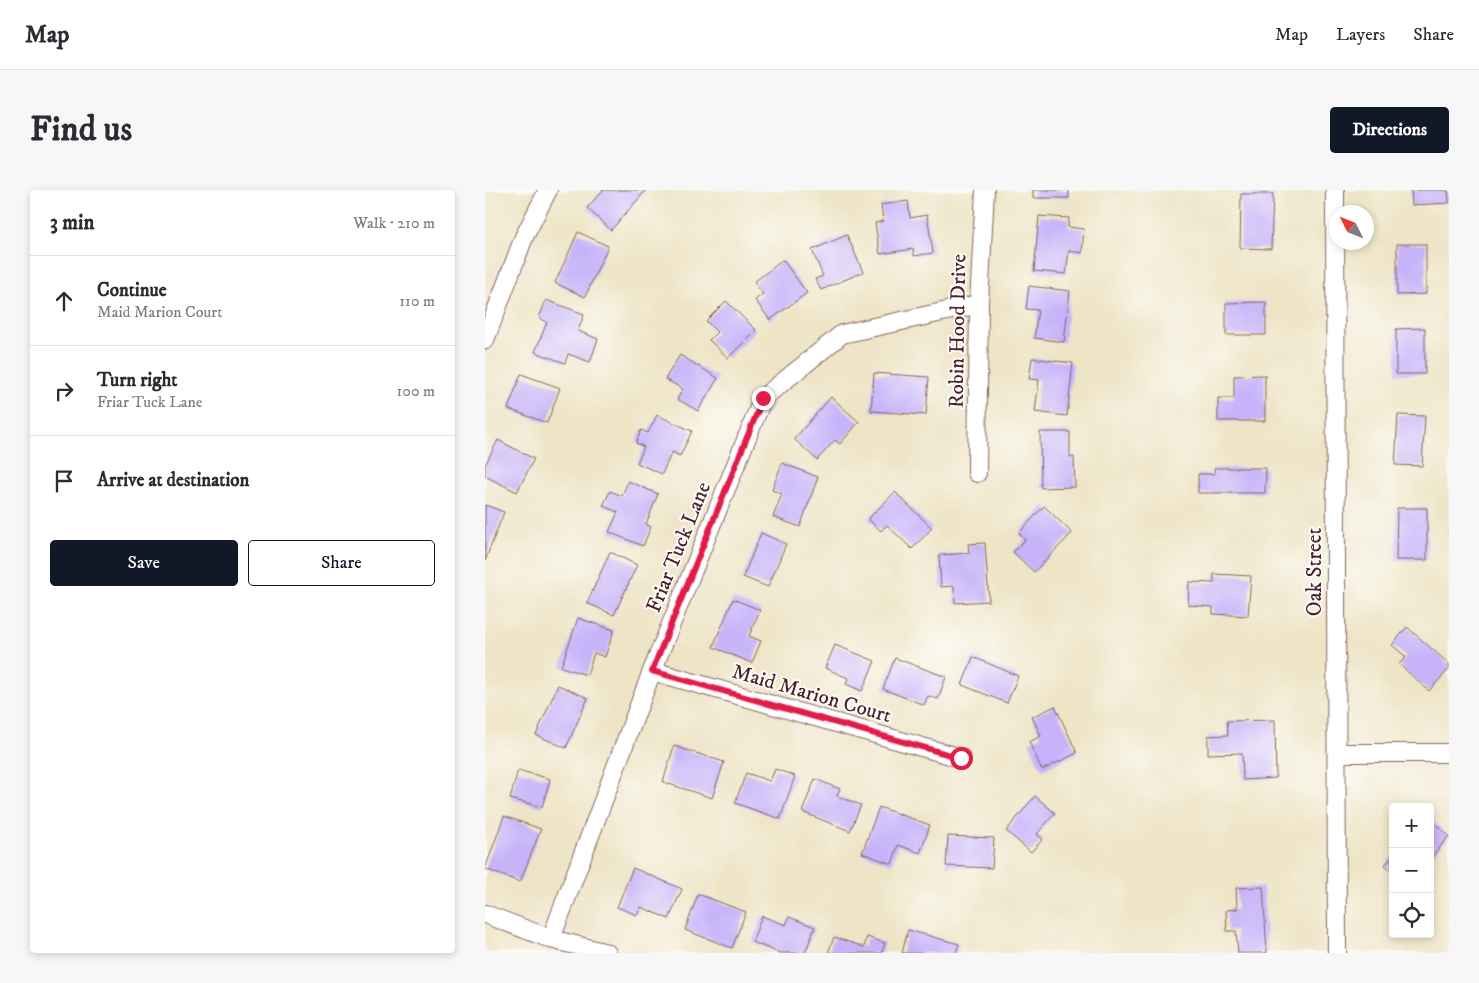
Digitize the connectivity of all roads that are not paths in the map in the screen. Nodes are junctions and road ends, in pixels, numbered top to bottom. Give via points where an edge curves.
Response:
1 (548, 190) edge
2 (985, 190) edge
3 (1335, 190) edge
4 (979, 304) junction
5 (485, 340) edge
6 (977, 473) dead end
7 (652, 671) junction
8 (1337, 753) junction
9 (1449, 753) edge
10 (961, 758) dead end
11 (485, 914) edge
12 (551, 939) junction
13 (607, 953) edge
14 (1337, 953) edge

1 - 5 street via 524,237
2 - 4 street, Robin Hood Drive
3 - 8 street, Oak Street
4 - 6 street, Robin Hood Drive
4 - 7 street, Friar Tuck Lane via 842,334 763,398
7 - 10 street, Maid Marion Court
7 - 12 street, Friar Tuck Lane
8 - 9 street
8 - 14 street, Oak Street
11 - 12 street
12 - 13 street

